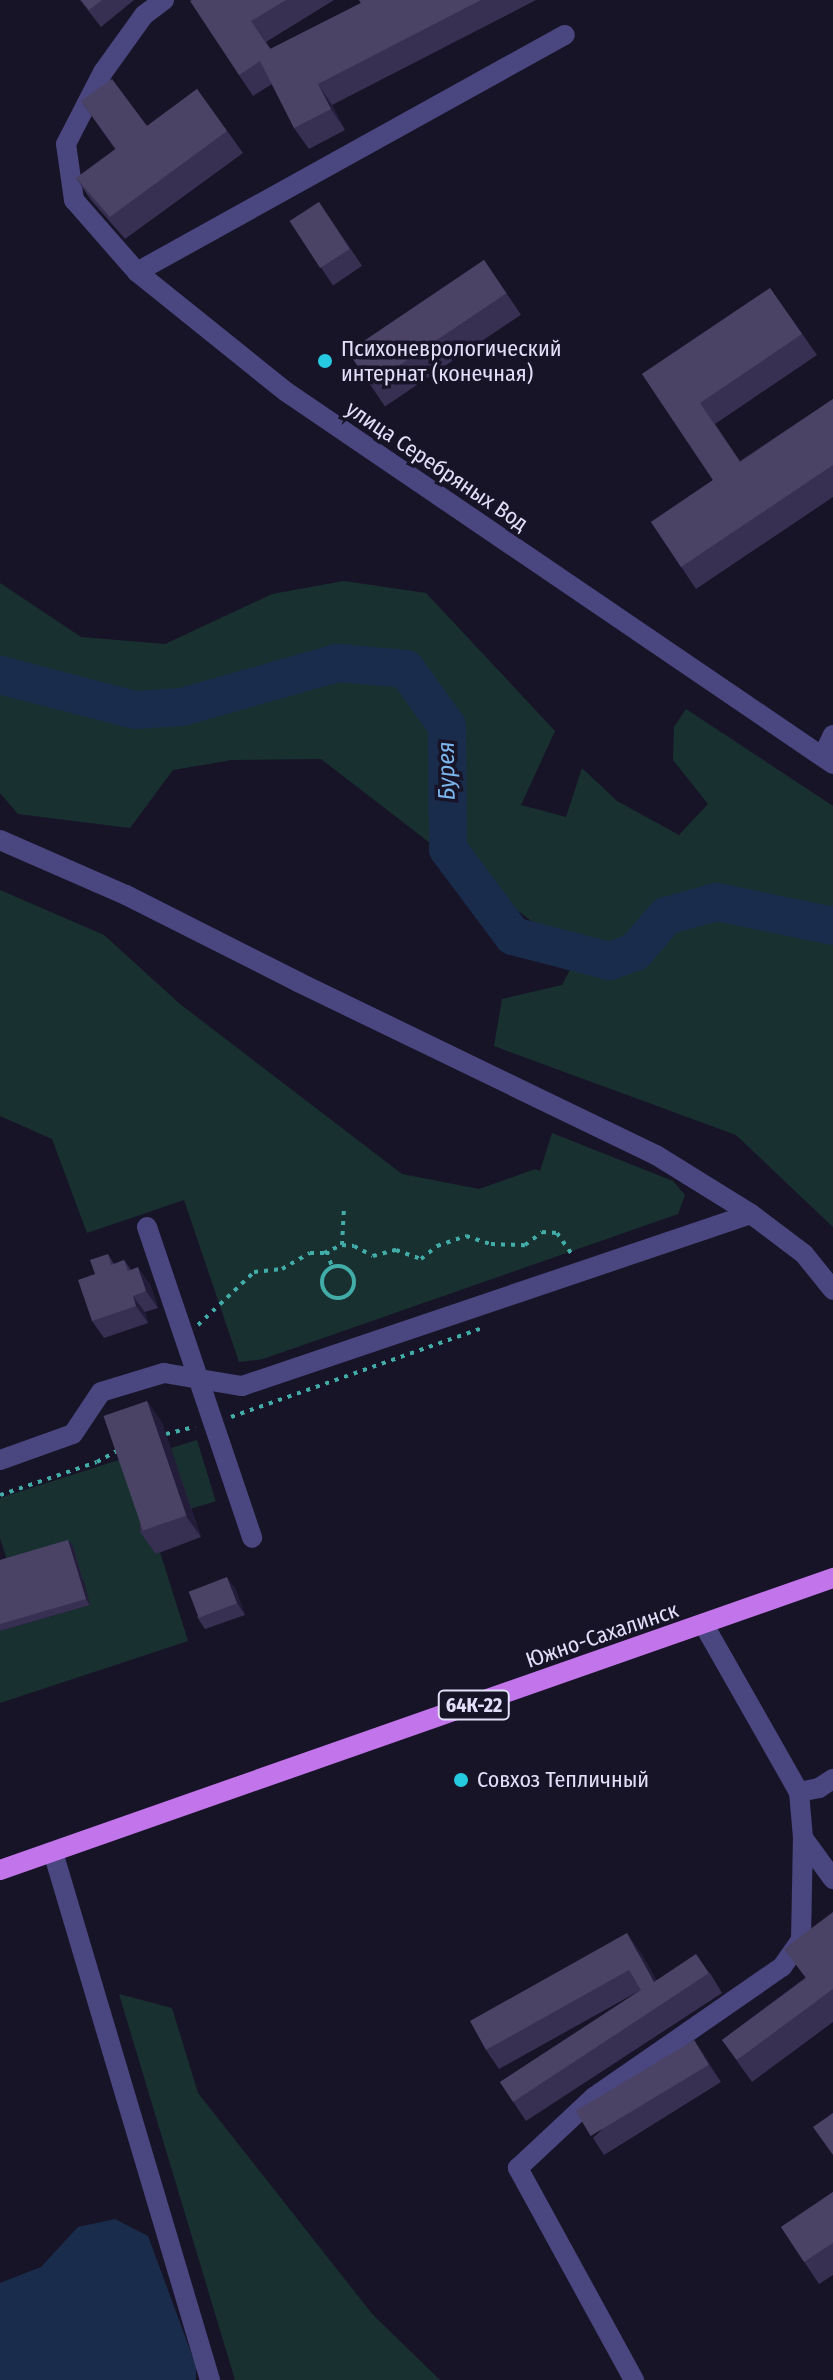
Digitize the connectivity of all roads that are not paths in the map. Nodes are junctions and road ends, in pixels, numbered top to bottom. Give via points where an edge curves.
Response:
1 (164, 0) edge
2 (565, 35) dead end
3 (137, 272) junction
4 (833, 735) edge
5 (828, 760) edge
6 (0, 840) edge
7 (751, 1214) junction
8 (147, 1227) dead end
9 (833, 1290) edge
10 (199, 1379) junction
11 (0, 1460) edge
12 (252, 1538) dead end
13 (831, 1580) edge
14 (704, 1625) junction
15 (833, 1779) edge
16 (799, 1792) junction
17 (803, 1838) junction
18 (53, 1852) junction
19 (0, 1870) edge
20 (833, 1879) edge
21 (210, 2380) edge
22 (634, 2380) edge

1 - 3 street, улица Серебряных Вод via 144,15 103,72 66,144 74,200
2 - 3 street
3 - 5 street, улица Серебряных Вод via 285,391
4 - 5 street
6 - 7 street via 126,895 656,1155
7 - 9 street via 804,1254
7 - 10 street via 242,1386
8 - 10 street
10 - 11 street via 164,1373 101,1392 73,1434
10 - 12 street
13 - 14 main road, 64К-22
14 - 16 street
14 - 18 main road, Южно-Сахалинск / 64К-22
15 - 16 street
16 - 17 street
17 - 20 street
17 - 22 street via 801,1940 782,1967 594,2097 518,2168
18 - 19 main road, 64К-22
18 - 21 street

